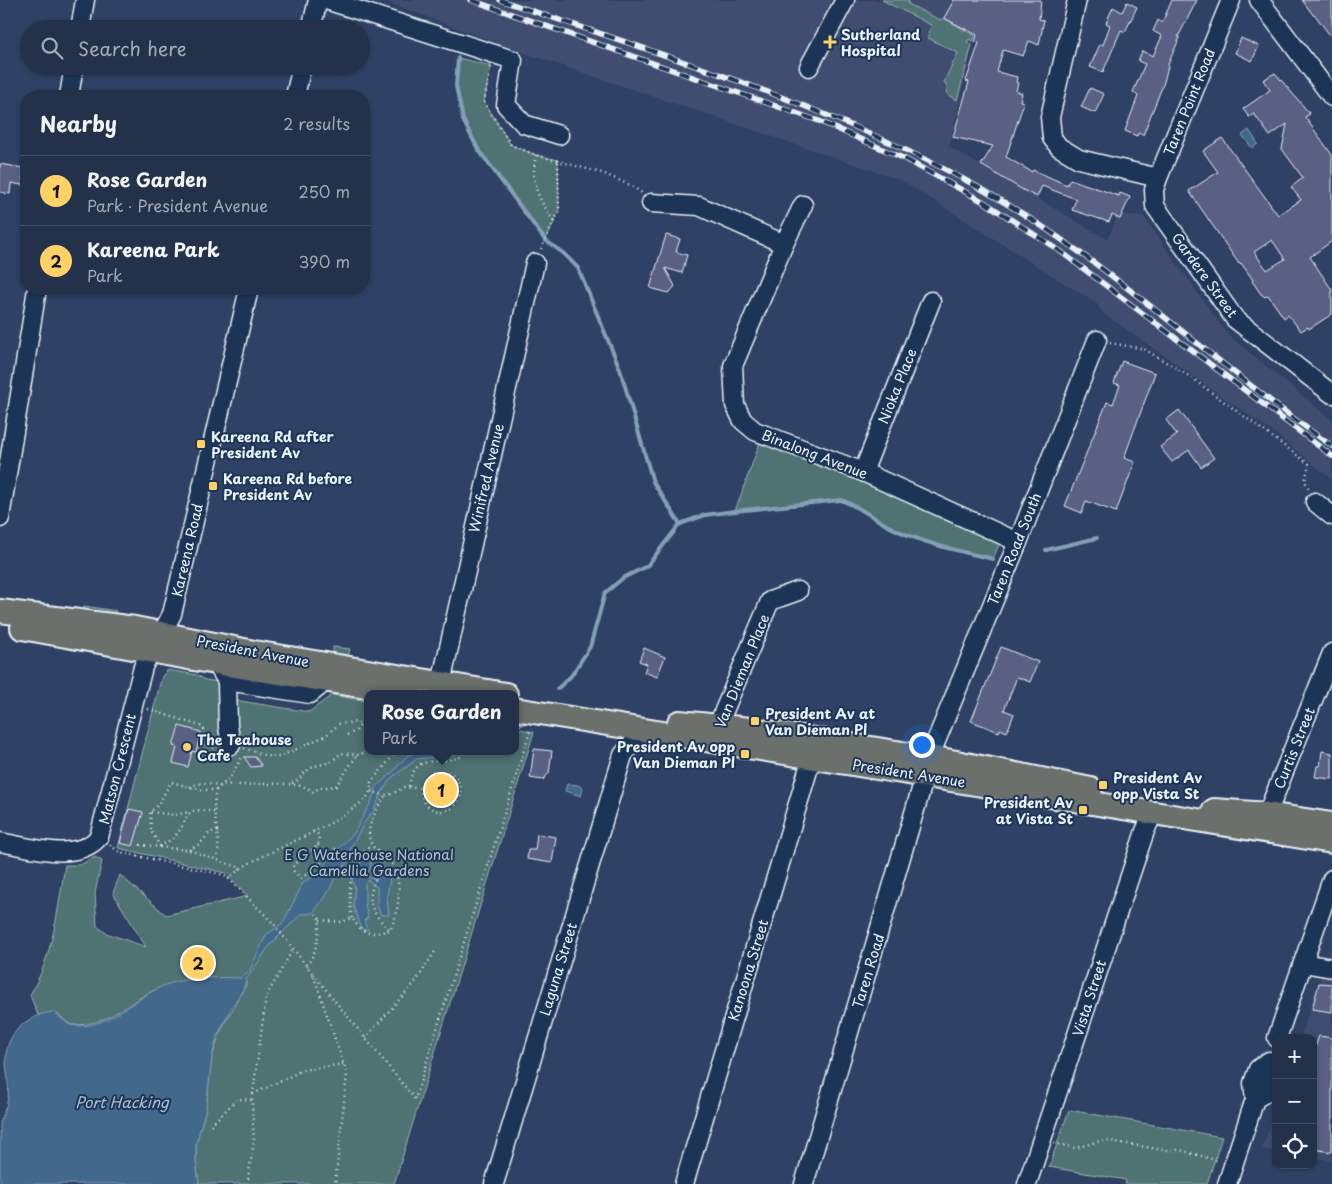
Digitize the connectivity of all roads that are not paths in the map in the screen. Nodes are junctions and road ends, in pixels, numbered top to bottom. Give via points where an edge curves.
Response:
1 (85, 0) edge
2 (318, 0) edge
3 (326, 0) edge
4 (1077, 0) edge
5 (1231, 0) edge
6 (1259, 0) edge
7 (849, 1) edge
8 (82, 20) edge
9 (313, 20) edge
10 (809, 68) dead end
11 (72, 75) edge
12 (300, 75) edge
13 (70, 90) edge
14 (296, 90) edge
15 (1332, 97) edge
16 (559, 134) dead end
17 (1158, 178) junction
18 (651, 203) dead end
19 (802, 205) dead end
20 (1155, 206) joint
21 (784, 244) junction
22 (535, 263) dead end
23 (37, 295) edge
24 (248, 295) edge
25 (931, 301) dead end
26 (1097, 340) road end
27 (1332, 394) edge
28 (862, 472) junction
29 (1315, 502) road end
30 (1332, 516) edge
31 (0, 518) edge
32 (1018, 542) junction
33 (798, 591) dead end
34 (0, 611) edge
35 (0, 624) edge
36 (157, 642) junction
37 (1332, 653) edge
38 (222, 672) junction
39 (441, 688) edge
40 (384, 690) edge
41 (463, 690) edge
42 (519, 696) edge
43 (525, 711) edge
44 (607, 723) junction
45 (644, 730) junction
46 (716, 733) junction
47 (236, 752) road end
48 (623, 755) junction
49 (812, 757) junction
50 (927, 767) junction
51 (1153, 813) junction
52 (1263, 823) junction
53 (1332, 824) edge
54 (0, 842) edge
55 (1332, 842) edge
56 (1332, 879) edge
57 (1303, 963) junction
58 (1332, 968) edge
59 (1278, 1034) edge
60 (1272, 1052) edge
61 (494, 1184) edge
62 (684, 1184) edge
63 (804, 1184) edge
64 (1027, 1184) edge
65 (1227, 1184) edge

1 - 8 street
2 - 9 street
3 - 16 street via 513,60 506,105 524,124
4 - 17 street via 1050,117 1052,138 1079,159
5 - 17 street, Taren Point Road
6 - 15 street
7 - 10 street
11 - 13 street
12 - 14 street
17 - 20 street, Taren Point Road via 1154,190
18 - 21 street via 699,206
19 - 21 street, Binalong Avenue
20 - 27 street, Gardere Street via 1235,319
21 - 28 street, Binalong Avenue via 733,366 735,405 743,420 755,431
22 - 39 street, Winifred Avenue
23 - 31 street
24 - 36 street, Kareena Road via 172,617
25 - 28 street, Nioka Place
26 - 32 street, Taren Road South
28 - 32 street, Binalong Avenue
29 - 30 street
32 - 50 street, Taren Road South
33 - 46 street, Van Dieman Place via 770,601
34 - 36 main road, President Avenue via 79,620
35 - 36 main road, President Avenue
36 - 38 main road, President Avenue
36 - 39 main road, President Avenue via 254,652
36 - 54 street, Matson Crescent via 143,667 99,837 89,846 74,850
37 - 52 street, Curtis Street
38 - 40 main road, President Avenue via 326,681
38 - 47 street via 228,726
39 - 41 main road, President Avenue
42 - 46 main road, President Avenue
43 - 44 main road, President Avenue
44 - 45 main road, President Avenue
44 - 48 street
45 - 46 main road, President Avenue
45 - 48 street, Laguna Street
46 - 49 main road, President Avenue
46 - 50 main road, President Avenue
48 - 61 street, Laguna Street
49 - 50 main road, President Avenue
49 - 62 street, Kanoona Street
50 - 51 main road, President Avenue
50 - 52 main road, President Avenue via 1005,770
50 - 63 street, Taren Road
51 - 52 main road, President Avenue
51 - 64 street, Vista Street
52 - 53 main road, President Avenue
52 - 55 main road, President Avenue
56 - 57 street
57 - 58 street
57 - 59 street
60 - 65 street via 1269,1061 1258,1069 1253,1083 1255,1099

